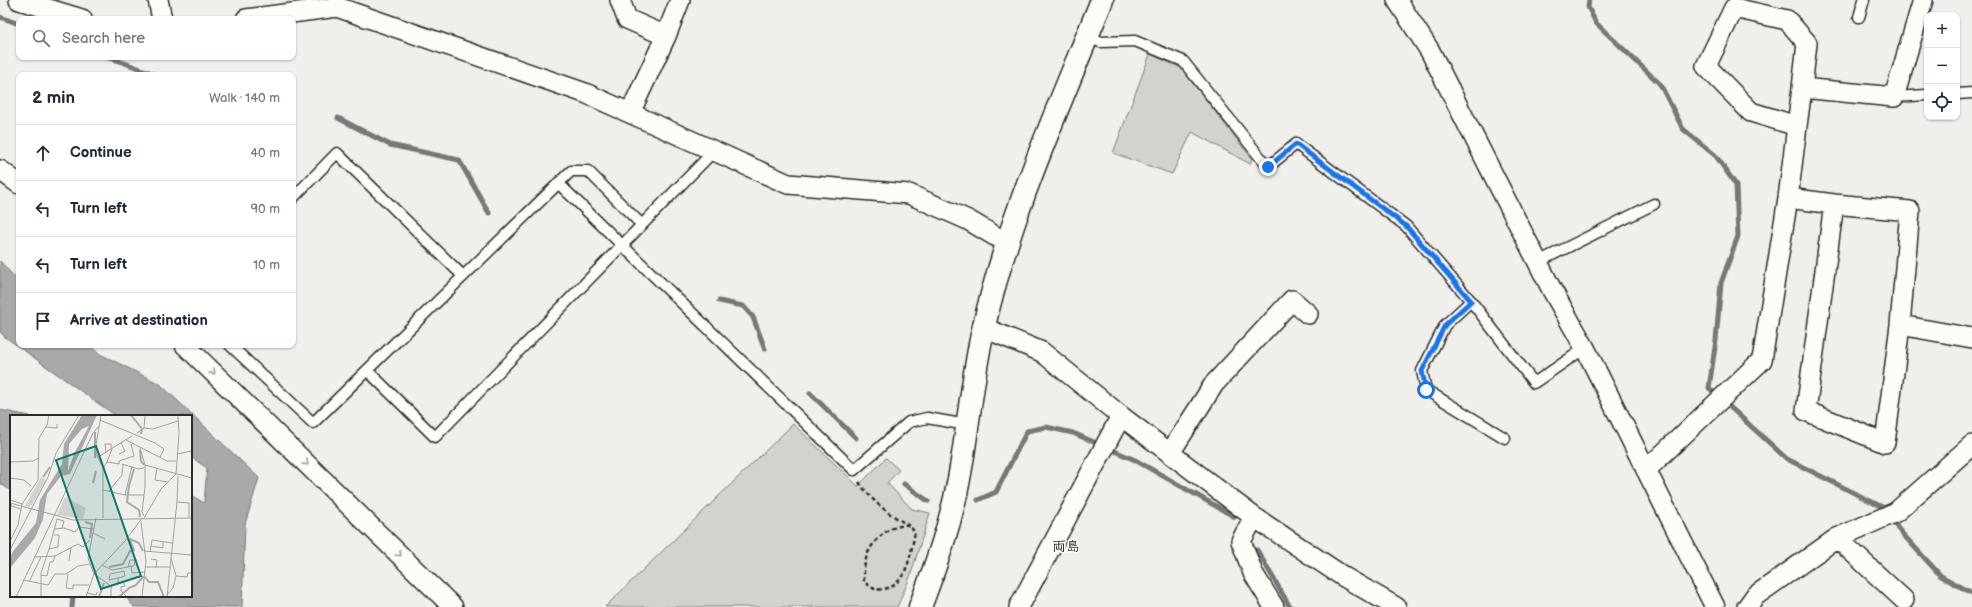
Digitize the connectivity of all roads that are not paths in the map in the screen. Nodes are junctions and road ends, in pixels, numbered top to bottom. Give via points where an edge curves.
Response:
1 (19, 0) edge
2 (158, 0) edge
3 (620, 0) edge
4 (680, 0) edge
5 (1397, 0) edge
6 (1864, 0) edge
7 (1923, 0) edge
8 (334, 4) edge
9 (1097, 4) edge
10 (72, 16) edge
11 (161, 16) edge
12 (264, 16) edge
13 (1859, 17) dead end
14 (666, 36) junction
15 (1087, 36) junction
16 (1802, 88) junction
17 (1972, 93) edge
18 (1960, 94) edge
19 (1924, 95) edge
20 (1894, 97) junction
21 (630, 113) junction
22 (1797, 126) junction
23 (714, 151) junction
24 (0, 170) edge
25 (16, 182) edge
26 (558, 183) junction
27 (296, 195) edge
28 (1788, 198) junction
29 (1654, 204) dead end
30 (1834, 204) junction
31 (642, 224) junction
32 (1007, 241) junction
33 (623, 245) junction
34 (1538, 262) junction
35 (463, 276) junction
36 (1471, 301) junction
37 (1308, 314) dead end
38 (1900, 325) junction
39 (982, 331) junction
40 (1972, 338) edge
41 (188, 348) edge
42 (233, 348) edge
43 (1585, 348) junction
44 (367, 370) junction
45 (1121, 416) junction
46 (967, 425) junction
47 (1505, 438) dead end
48 (1972, 445) edge
49 (1170, 453) junction
50 (1646, 470) junction
51 (1254, 517) junction
52 (1837, 538) junction
53 (1904, 600) dead end
54 (453, 607) edge
55 (920, 607) edge
56 (1019, 607) edge
57 (1274, 607) edge
58 (1396, 607) edge
59 (1715, 607) edge
60 (1746, 607) edge

1 - 10 street
2 - 11 street
3 - 14 street via 627,19
4 - 14 street
5 - 34 street via 1430,52
6 - 13 lane
7 - 20 street
8 - 12 street
8 - 21 street via 585,92
9 - 15 street
14 - 21 street
15 - 32 street via 1021,199
15 - 36 lane via 1100,42 1135,41 1183,61 1268,167 1296,144 1406,226
16 - 20 street
16 - 22 street
16 - 22 street via 1807,43 1787,20 1734,8 1706,66 1751,112
17 - 18 lane
19 - 20 lane
21 - 23 street
22 - 28 street
23 - 31 lane
23 - 32 street via 788,184 909,194 968,220
24 - 25 street
26 - 31 lane via 571,171 588,171
26 - 33 lane
26 - 35 lane
27 - 35 lane via 337,153
28 - 30 street
28 - 50 street via 1762,360
29 - 34 lane
30 - 38 street via 1910,211
30 - 38 street via 1806,411 1885,443
31 - 33 lane
32 - 39 street
33 - 44 lane via 435,438
33 - 46 lane via 854,470 909,422 927,418
34 - 43 street
35 - 44 lane
36 - 43 lane via 1534,383
36 - 47 lane via 1445,325 1422,371 1426,390
37 - 49 street via 1292,300 1214,384
38 - 40 street
39 - 45 street via 994,332 1042,352
39 - 46 street
41 -> 54 street
42 - 44 lane via 313,423
43 - 50 street
45 - 49 street
45 - 56 street
46 - 55 street via 947,527
48 - 52 street via 1891,514
49 - 51 street
50 - 59 street
51 - 57 street via 1241,541 1253,572
51 - 58 street via 1344,577
52 - 53 street
52 - 60 street via 1755,596

